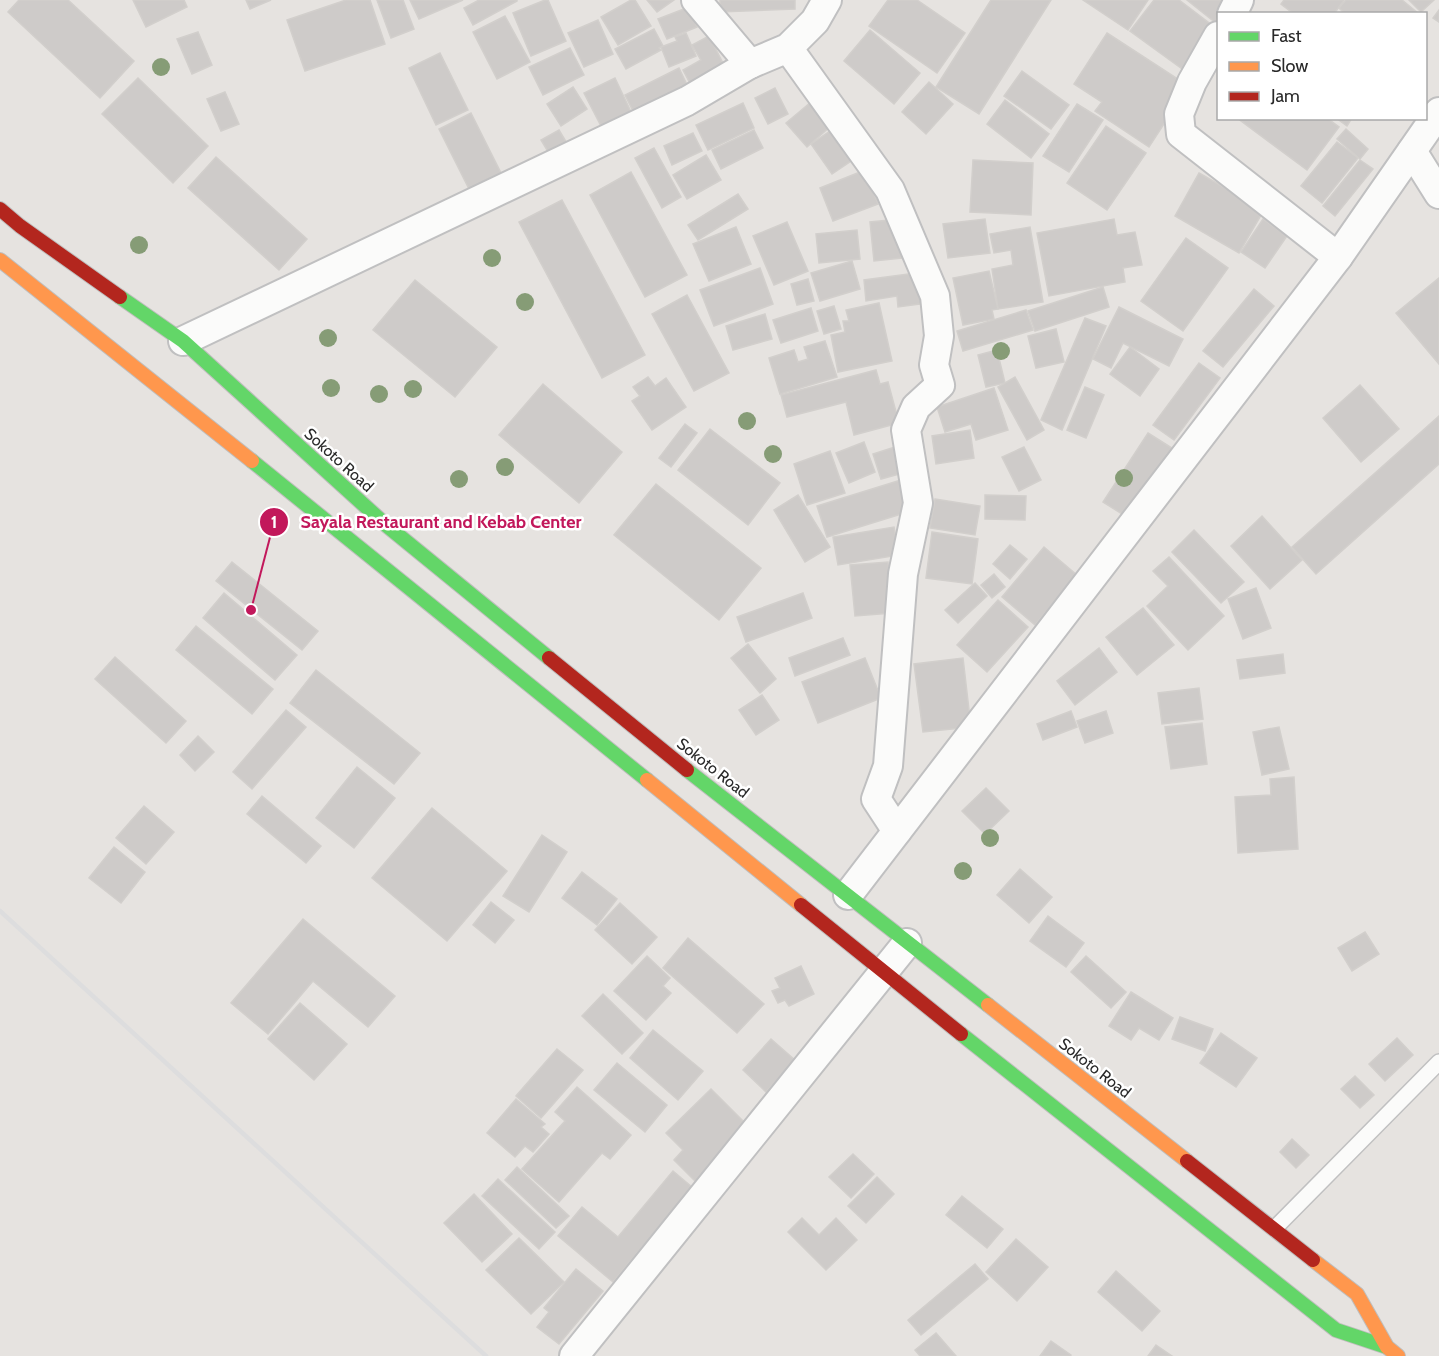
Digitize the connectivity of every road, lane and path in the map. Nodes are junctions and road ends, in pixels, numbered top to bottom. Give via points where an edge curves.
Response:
1 (696, 0) edge
2 (827, 0) edge
3 (1217, 38) edge
4 (788, 48) junction
5 (750, 63) junction
6 (1439, 112) edge
7 (1412, 151) junction
8 (1439, 194) edge
9 (0, 209) edge
10 (1338, 257) junction
11 (0, 260) edge
12 (183, 341) junction
13 (897, 831) junction
14 (848, 896) junction
15 (907, 943) junction
16 (884, 973) junction
17 (1439, 1062) edge
18 (1275, 1228) junction
19 (1393, 1352) edge
20 (574, 1356) edge

1 - 5 street
2 - 4 street via 815,21
3 - 10 street via 1179,114 1182,134
4 - 5 street
4 - 13 street via 890,190 936,296 939,336 934,365 940,386 916,407 906,430 918,503 903,574 888,766 876,798
5 - 12 street via 687,101
6 - 7 street
7 - 8 street
7 - 10 street
9 - 12 main road, Sokoto Road
10 - 13 street
11 - 16 main road
12 - 14 main road, Sokoto Road via 386,525
13 - 14 street
14 - 15 main road, Sokoto Road
15 - 16 street
15 - 18 main road, Sokoto Road
16 - 19 main road via 1336,1330
16 - 20 street
17 - 18 lane
18 - 19 main road, Sokoto Road via 1357,1294

